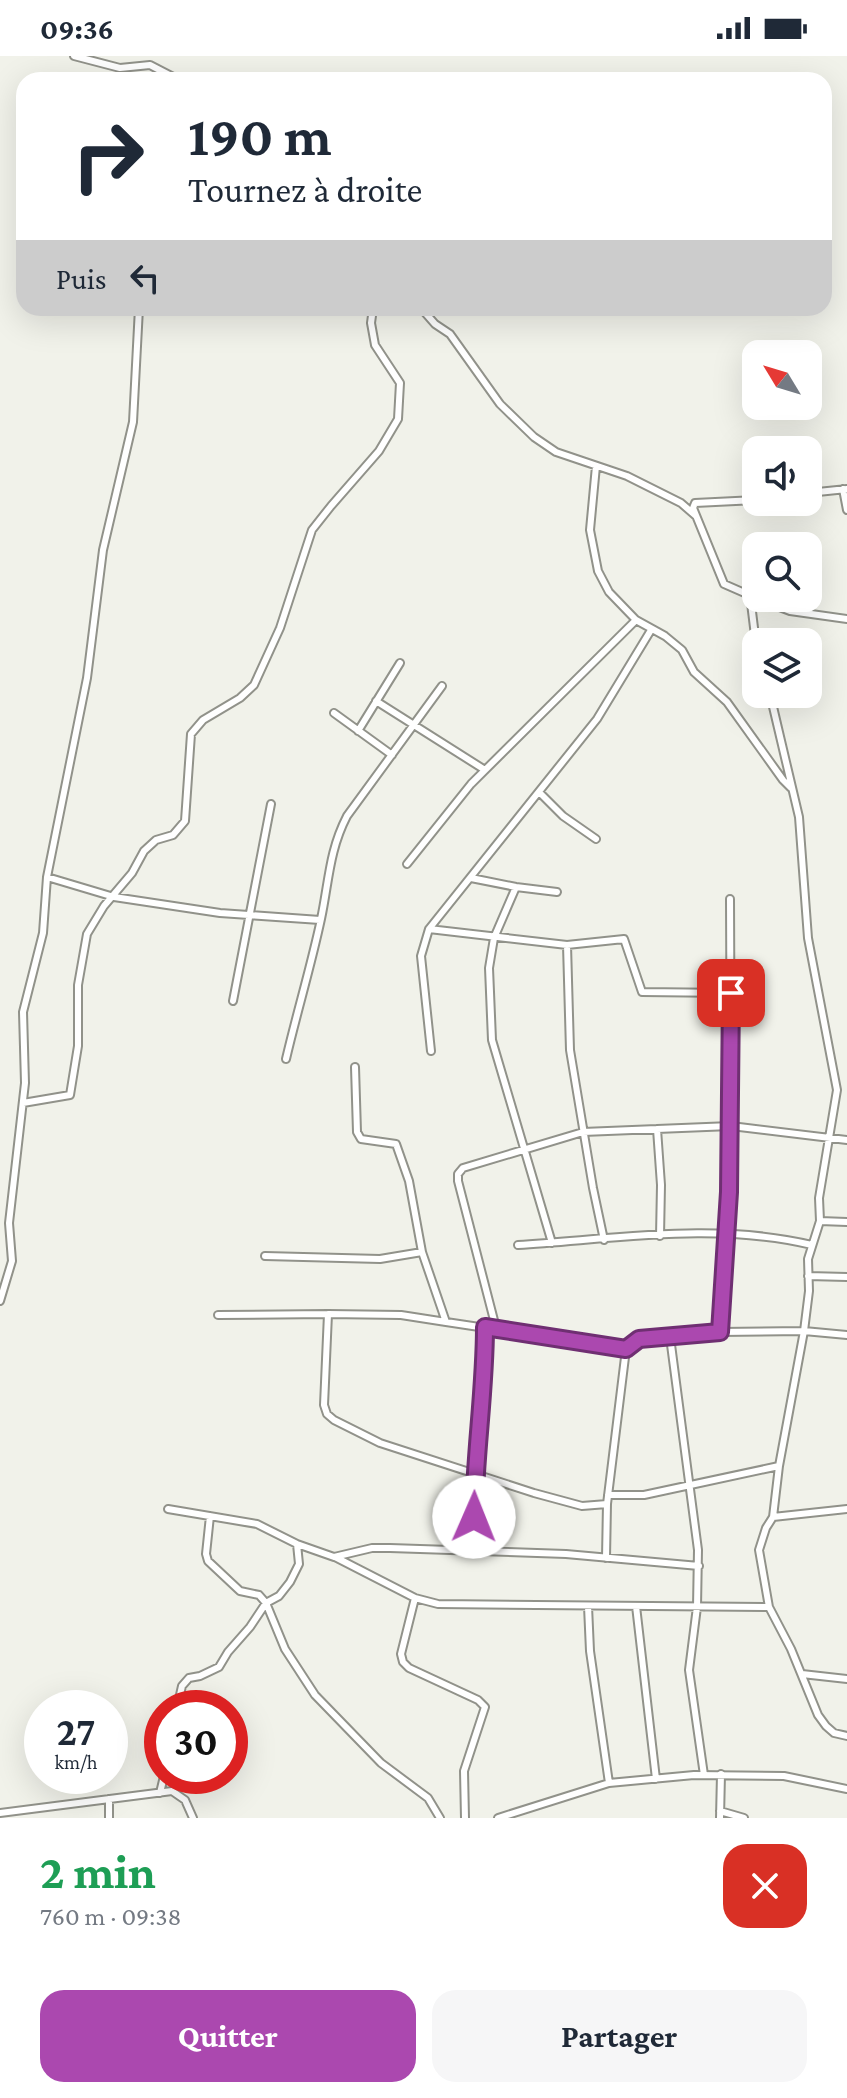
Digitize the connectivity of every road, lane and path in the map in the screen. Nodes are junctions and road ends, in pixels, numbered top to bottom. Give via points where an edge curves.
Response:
1 (74, 56) edge
2 (160, 72) edge
3 (139, 316) edge
4 (372, 316) edge
5 (428, 316) edge
6 (596, 466) junction
7 (845, 489) edge
8 (822, 491) edge
9 (742, 501) edge
10 (847, 510) edge
11 (696, 516) junction
12 (742, 592) edge
13 (797, 612) edge
14 (847, 619) edge
15 (636, 620) junction
16 (651, 630) junction
17 (400, 663) dead end
18 (442, 686) dead end
19 (376, 701) junction
20 (773, 708) edge
21 (334, 713) dead end
22 (414, 725) junction
23 (358, 731) junction
24 (392, 755) junction
25 (485, 770) junction
26 (791, 788) junction
27 (539, 792) junction
28 (271, 804) dead end
29 (596, 839) dead end
30 (407, 864) dead end
31 (47, 877) junction
32 (471, 878) junction
33 (516, 887) junction
34 (557, 892) dead end
35 (114, 897) junction
36 (730, 899) dead end
37 (250, 915) junction
38 (320, 920) junction
39 (429, 929) junction
40 (494, 938) junction
41 (567, 945) junction
42 (731, 993) junction
43 (233, 1001) dead end
44 (431, 1051) dead end
45 (286, 1059) dead end
46 (355, 1067) dead end
47 (847, 1089) edge
48 (837, 1090) junction
49 (23, 1103) junction
50 (731, 1126) junction
51 (657, 1129) junction
52 (583, 1132) junction
53 (828, 1138) junction
54 (847, 1140) edge
55 (525, 1149) junction
56 (820, 1221) junction
57 (847, 1222) edge
58 (727, 1233) junction
59 (660, 1236) junction
60 (604, 1240) junction
61 (552, 1243) junction
62 (518, 1245) dead end
63 (812, 1245) junction
64 (422, 1252) junction
65 (265, 1256) dead end
66 (808, 1276) junction
67 (847, 1277) edge
68 (0, 1301) edge
69 (328, 1314) junction
70 (218, 1315) dead end
71 (446, 1322) junction
72 (485, 1327) junction
73 (496, 1328) junction
74 (804, 1331) junction
75 (720, 1332) junction
76 (847, 1335) edge
77 (670, 1337) junction
78 (626, 1349) junction
79 (779, 1466) junction
80 (475, 1475) junction
81 (688, 1487) junction
82 (608, 1495) junction
83 (607, 1504) junction
84 (168, 1509) dead end
85 (847, 1509) edge
86 (210, 1516) junction
87 (773, 1517) junction
88 (297, 1544) junction
89 (476, 1551) junction
90 (334, 1557) junction
91 (606, 1558) junction
92 (699, 1566) junction
93 (415, 1598) junction
94 (266, 1603) junction
95 (588, 1606) junction
96 (636, 1606) junction
97 (697, 1607) junction
98 (769, 1607) junction
99 (802, 1674) junction
100 (847, 1679) edge
101 (181, 1690) edge
102 (847, 1736) edge
103 (721, 1774) junction
104 (704, 1775) junction
105 (656, 1779) junction
106 (609, 1783) junction
107 (847, 1789) edge
108 (152, 1794) edge
109 (176, 1794) edge
110 (109, 1799) junction
111 (0, 1813) edge
112 (720, 1815) edge
113 (109, 1818) edge
114 (193, 1818) edge
115 (440, 1818) edge
116 (465, 1818) edge
117 (498, 1818) edge
118 (744, 1818) edge

1 - 2 street via 120,68 150,65
3 - 31 street via 133,422 103,550 87,678
4 - 35 street via 375,345 400,383 398,419 379,451 312,530 280,628 254,685 191,734 185,821 173,835 149,845
5 - 6 street via 450,334 500,404 534,437 556,452
6 - 11 street via 613,469
6 - 15 street via 590,530 598,571 609,592
7 - 8 street
7 - 10 street
9 - 11 street via 695,503
11 - 12 street via 721,578
13 - 14 street
15 - 16 street
15 - 25 street
16 - 26 street via 682,650 694,672 721,695
16 - 27 street via 597,719
17 - 19 street
18 - 22 street
19 - 22 street
19 - 23 street
20 - 26 street
21 - 23 street
22 - 24 street
22 - 25 street
23 - 24 street
24 - 38 street via 337,835
25 - 30 street
26 - 48 street via 799,817 808,938
27 - 29 street
27 - 32 street
28 - 37 street
31 - 35 street
31 - 49 street via 41,944 23,1012
32 - 33 street
32 - 39 street
33 - 34 street
33 - 40 street
35 - 37 street
35 - 49 street via 87,934 71,1092 68,1097
36 - 42 street
37 - 38 street
37 - 43 street
38 - 45 street
39 - 40 street
39 - 44 street via 421,956
40 - 41 street
40 - 55 street via 489,968 492,1040
41 - 42 street via 624,939 646,993
41 - 52 street via 570,1050
42 - 50 street
46 - 64 street via 357,1132 361,1139 396,1144
47 - 48 street
48 - 53 street
49 - 68 street via 9,1223 12,1261
50 - 51 street
50 - 53 street
50 - 58 street
51 - 52 street
51 - 59 street
52 - 55 street
52 - 60 street
53 - 54 street
53 - 56 street
55 - 61 street
55 - 73 street via 458,1174
56 - 57 street
56 - 63 street
58 - 59 street
58 - 63 street
58 - 75 street
59 - 60 street
60 - 61 street
61 - 62 street
63 - 66 street
64 - 65 street via 380,1259
64 - 71 street
66 - 67 street
66 - 74 street
69 - 70 street
69 - 71 street
69 - 80 street via 327,1414 380,1443
71 - 72 street
72 - 73 street
72 - 80 street
73 - 78 street
74 - 75 street
74 - 76 street
74 - 79 street
75 - 77 street
77 - 78 street via 639,1339
77 - 81 street
78 - 82 street
79 - 81 street
79 - 87 street
80 - 83 street via 582,1506
80 - 89 street
81 - 82 street
81 - 92 street
82 - 83 street
83 - 91 street
84 - 86 street
85 - 87 street
86 - 88 street via 257,1524
86 - 94 street via 208,1561 240,1591 259,1595
87 - 98 street via 759,1550
88 - 90 street
88 - 94 street via 298,1570 279,1596
89 - 90 street via 372,1548
89 - 91 street
90 - 93 street
91 - 92 street
92 - 97 street
93 - 95 street via 438,1604
93 - 116 street via 403,1662 485,1707 464,1771
94 - 101 street via 219,1667 189,1678
94 - 115 street via 285,1649 315,1695 381,1763 428,1798
95 - 96 street
95 - 106 street
96 - 97 street
96 - 105 street
97 - 98 street
97 - 104 street via 689,1670
98 - 99 street
99 - 100 street
99 - 102 street via 818,1715 834,1733
103 - 104 street
103 - 107 street via 784,1776
103 - 112 street
104 - 105 street
105 - 106 street
106 - 117 street
108 - 110 street
109 - 114 street
110 - 111 street
110 - 113 street
112 - 118 street

